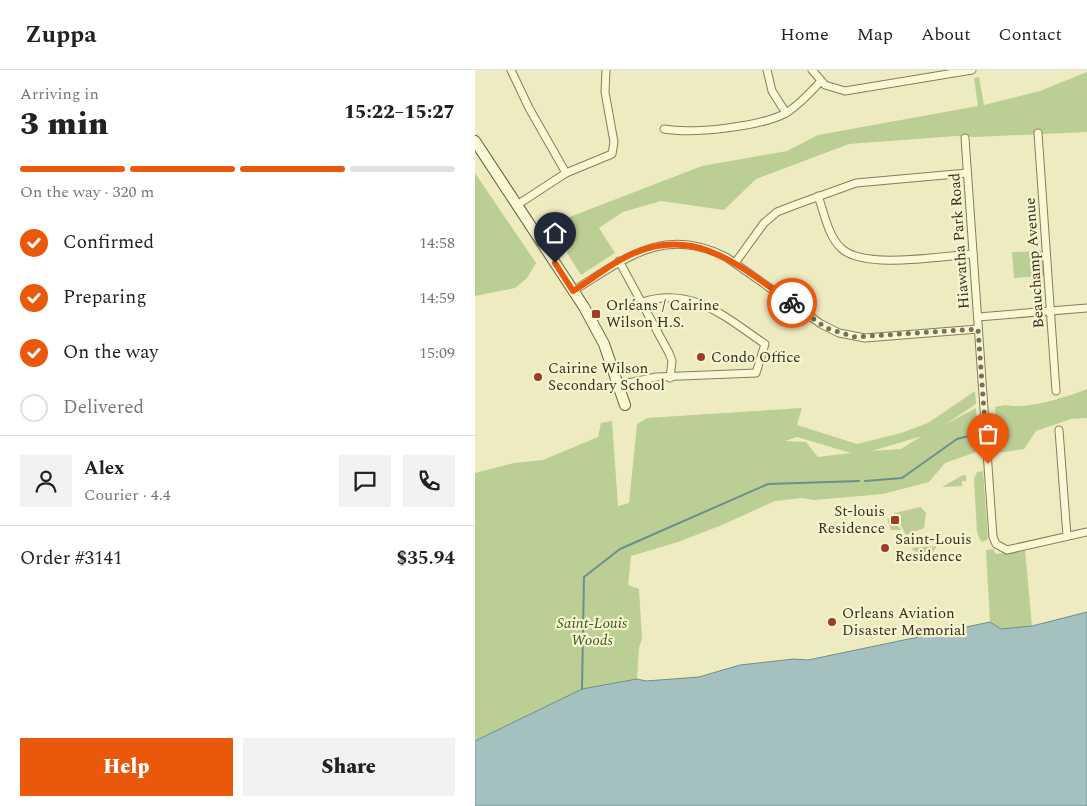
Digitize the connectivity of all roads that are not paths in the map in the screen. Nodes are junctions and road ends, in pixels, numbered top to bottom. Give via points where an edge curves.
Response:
1 (511, 70) edge
2 (606, 70) edge
3 (767, 70) edge
4 (812, 70) edge
5 (972, 70) edge
6 (820, 82) junction
7 (786, 113) junction
8 (664, 129) dead end
9 (1038, 133) dead end
10 (965, 138) dead end
11 (475, 141) edge
12 (567, 173) junction
13 (967, 173) junction
14 (817, 196) junction
15 (517, 205) junction
16 (973, 254) junction
17 (619, 261) junction
18 (735, 263) junction
19 (573, 291) junction
20 (642, 302) junction
21 (1087, 308) edge
22 (1051, 311) junction
23 (978, 317) junction
24 (978, 329) junction
25 (670, 378) junction
26 (619, 385) junction
27 (1056, 391) dead end
28 (625, 405) dead end
29 (1059, 430) dead end
30 (1087, 532) edge
31 (1067, 536) junction

1 - 12 street
2 - 12 street via 605,92 614,150 609,156
3 - 7 street via 772,91
4 - 6 street
5 - 6 street via 845,91
6 - 7 street
7 - 8 street via 772,119 696,132
9 - 22 street, Beauchamp Avenue
10 - 13 street, Hiawatha Park Road
11 - 15 street
12 - 15 street
13 - 14 street via 869,181
13 - 16 street, Hiawatha Park Road
14 - 16 street via 833,237 853,256 873,261
14 - 18 street via 777,212
15 - 19 street
16 - 23 street, Hiawatha Park Road
17 - 18 street via 656,246 683,244 710,250
17 - 19 street
17 - 20 street
18 - 24 street via 826,328 846,335 865,338
19 - 26 street via 604,344
20 - 25 street via 669,352 672,361
20 - 25 street via 672,296 685,298 717,312 765,344 756,373
21 - 22 street
22 - 23 street
22 - 27 street, Beauchamp Avenue
23 - 24 street, Hiawatha Park Road
24 - 31 street, Hiawatha Park Road via 996,544 1013,550
25 - 26 street via 656,377
26 - 28 street
29 - 31 street
30 - 31 street

